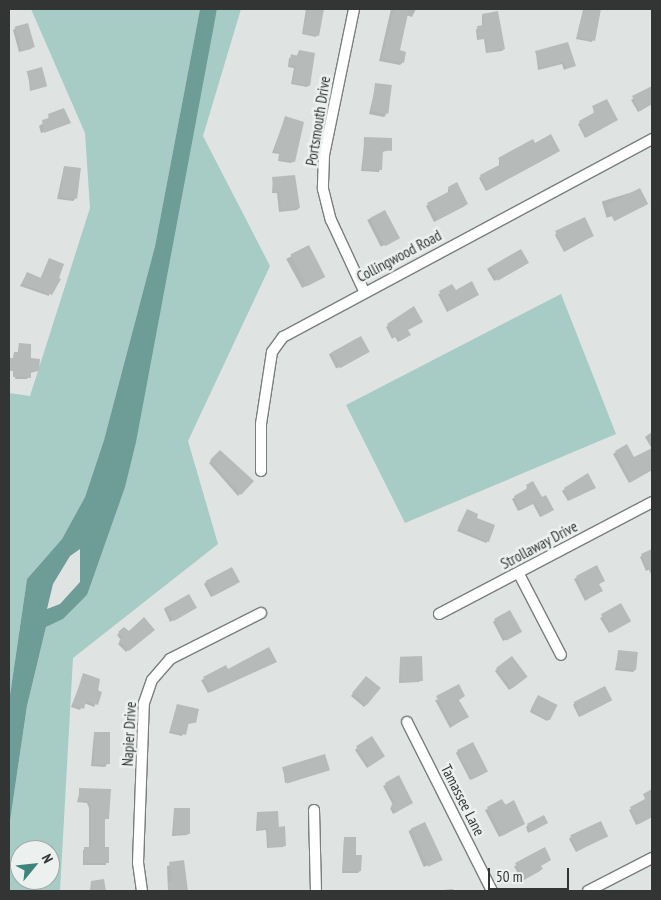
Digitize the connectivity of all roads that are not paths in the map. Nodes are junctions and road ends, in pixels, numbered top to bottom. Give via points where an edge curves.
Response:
1 (354, 9) edge
2 (652, 139) edge
3 (364, 291) junction
4 (260, 471) dead end
5 (652, 502) edge
6 (519, 574) junction
7 (261, 613) dead end
8 (439, 614) dead end
9 (561, 654) dead end
10 (407, 722) dead end
11 (314, 810) dead end
12 (652, 858) edge
13 (142, 891) edge
14 (316, 891) edge
15 (492, 891) edge
16 (588, 891) edge

1 - 3 street, Portsmouth Drive via 324,154 323,189 331,220
2 - 3 street, Collingwood Road
3 - 4 street, Collingwood Road via 283,337 272,352 262,424
5 - 6 street, Strollaway Drive
6 - 8 street, Strollaway Drive
6 - 9 street
7 - 13 street, Napier Drive via 170,659 152,680 144,703 138,863
10 - 15 street, Tamassee Lane
11 - 14 street
12 - 16 street

